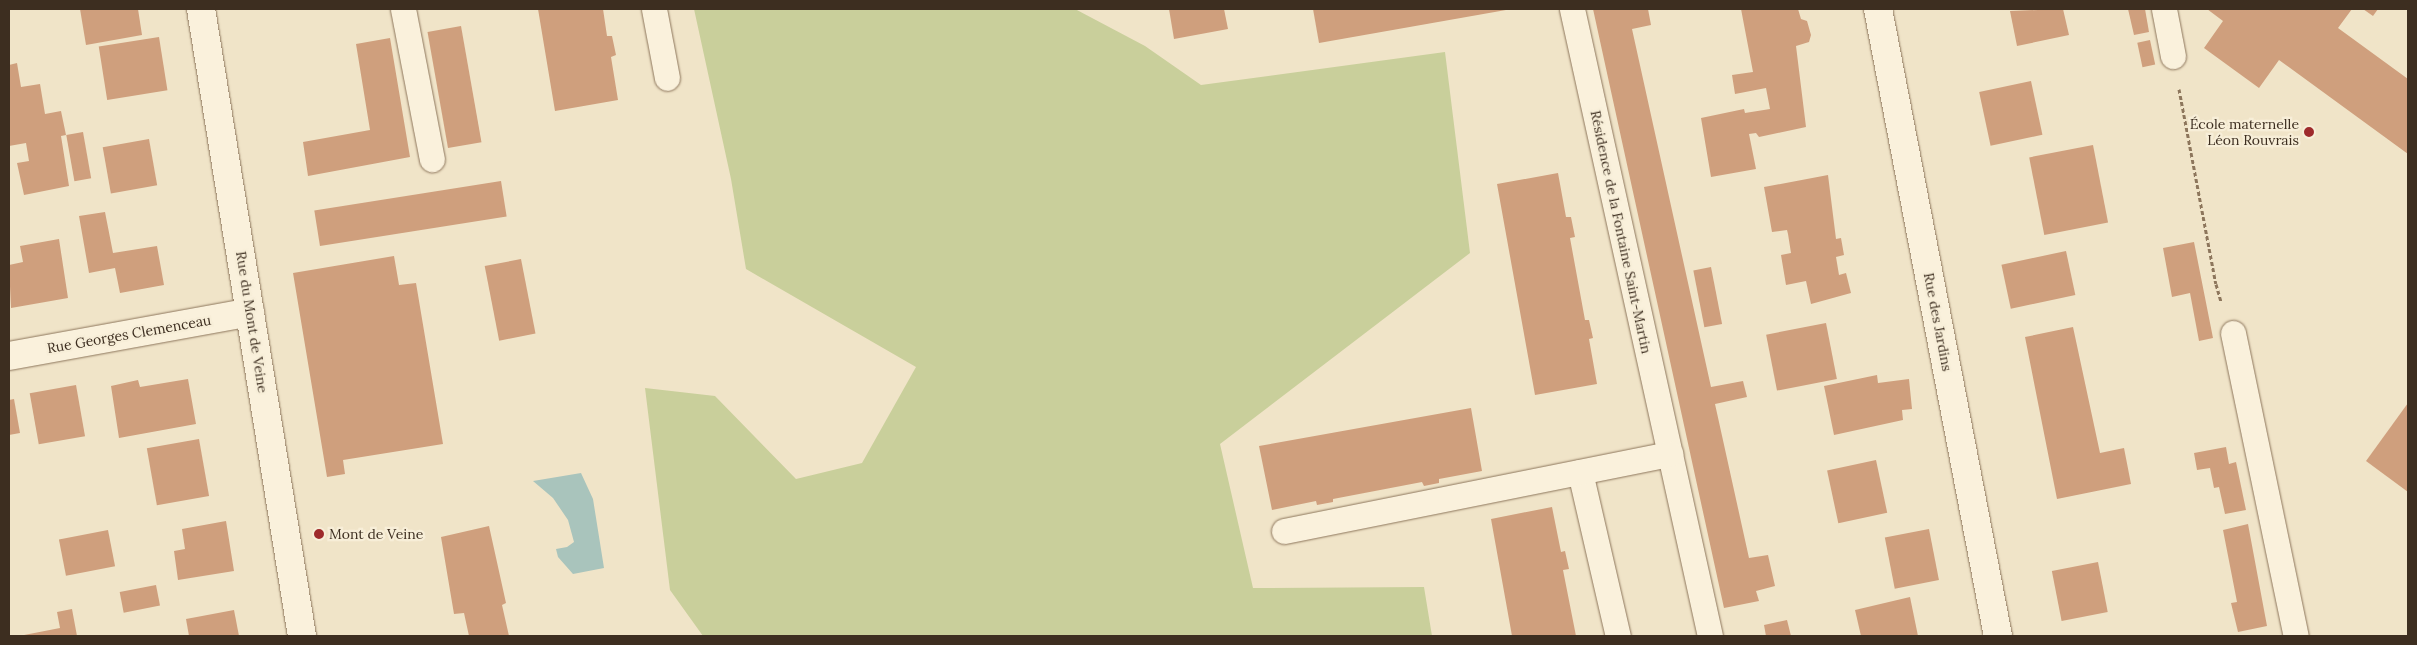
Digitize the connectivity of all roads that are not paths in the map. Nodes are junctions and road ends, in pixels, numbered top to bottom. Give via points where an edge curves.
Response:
1 (201, 9) edge
2 (403, 9) edge
3 (654, 9) edge
4 (1572, 9) edge
5 (1878, 9) edge
6 (2164, 9) edge
7 (2173, 56) road end
8 (667, 78) dead end
9 (432, 160) dead end
10 (250, 312) junction
11 (2233, 333) road end
12 (9, 356) edge
13 (1670, 454) junction
14 (1580, 472) junction
15 (1284, 532) dead end
16 (302, 636) edge
17 (1618, 636) edge
18 (1710, 636) edge
19 (1998, 636) edge
20 (2296, 636) edge

1 - 10 street, Rue du Mont de Veine
2 - 9 lane
3 - 8 lane
4 - 13 lane, Résidence de la Fontaine Saint-Martin
5 - 19 street, Rue des Jardins
6 - 7 lane
10 - 12 street, Rue Georges Clemenceau
10 - 16 street, Rue du Mont de Veine
11 - 20 lane
13 - 14 lane
13 - 18 lane, Résidence de la Fontaine Saint-Martin
14 - 15 lane
14 - 17 lane

